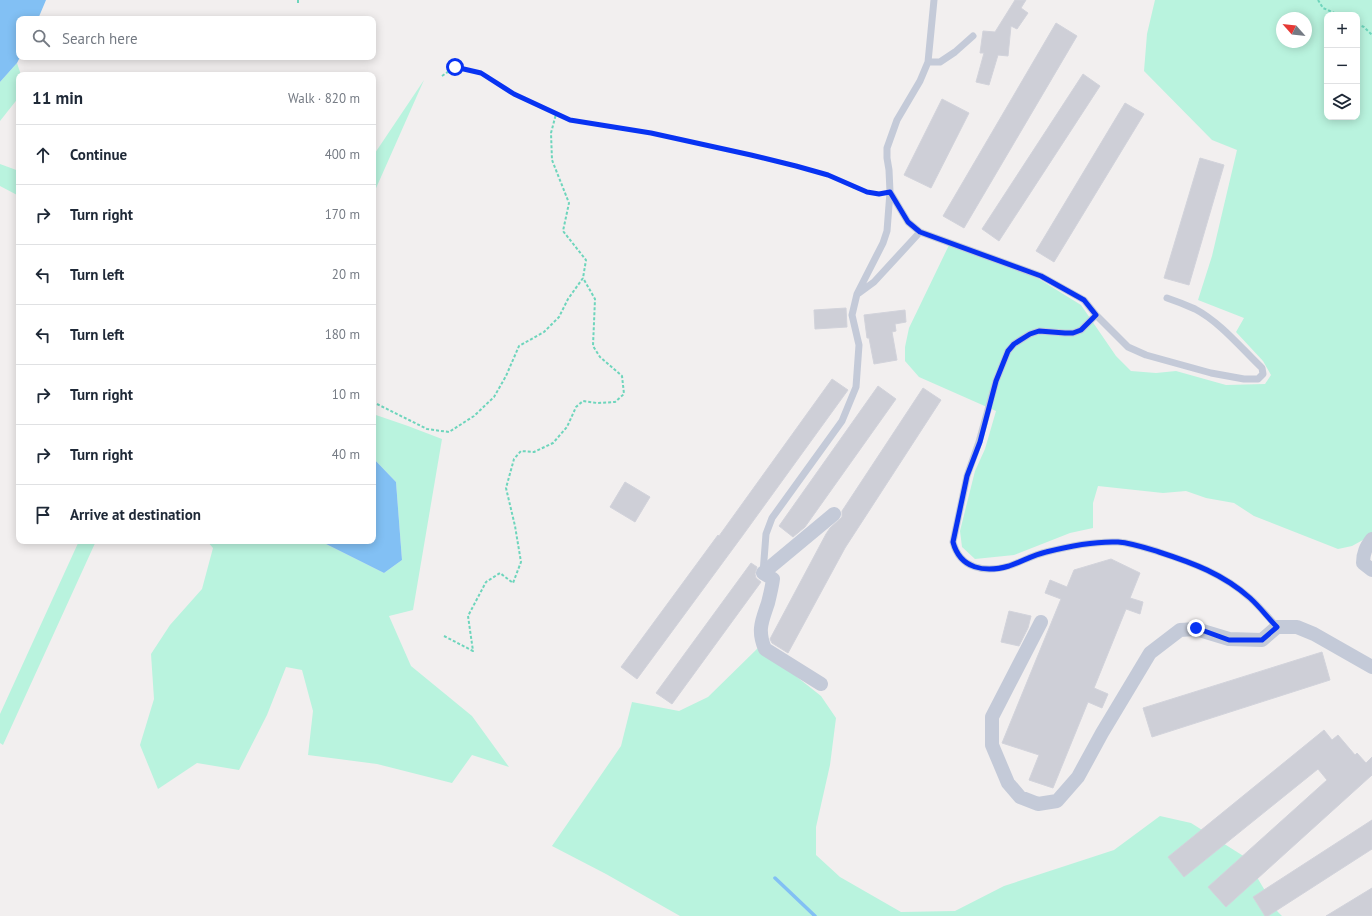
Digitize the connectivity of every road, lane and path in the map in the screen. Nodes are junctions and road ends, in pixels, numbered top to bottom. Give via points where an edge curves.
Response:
1 (934, 0) edge
2 (1318, 0) edge
3 (1332, 12) edge
4 (1360, 25) edge
5 (1372, 35) edge
6 (973, 36) dead end
7 (928, 62) junction
8 (442, 76) dead end
9 (556, 114) junction
10 (890, 192) junction
11 (920, 232) junction
12 (583, 278) junction
13 (857, 294) junction
14 (1167, 298) dead end
15 (1096, 315) junction
16 (377, 404) dead end
17 (834, 514) dead end
18 (1372, 539) edge
19 (1372, 570) edge
20 (763, 573) junction
21 (1041, 622) dead end
22 (1277, 627) junction
23 (444, 636) dead end
24 (1372, 667) edge
25 (821, 684) dead end

1 - 7 lane
2 - 3 path via 1323,8
4 - 5 path
6 - 7 lane via 940,62
7 - 10 lane via 897,120 887,148
8 - 9 path via 455,67 481,73 514,94
9 - 10 path via 570,120 651,133 796,166 828,175 867,192
9 - 12 path via 551,133 552,160 570,203 564,230 586,260
10 - 11 lane via 908,222
10 - 13 lane via 887,231
11 - 13 lane via 874,282
11 - 15 lane via 1041,276 1084,300
12 - 16 path via 559,317 544,332 519,346 494,397 474,416 449,432 426,429
12 - 23 path via 595,299 593,346 600,357 622,376 624,394 615,402 583,401 576,407 567,427 553,443 534,452 520,451 514,459 506,488 521,562 513,583 500,573 486,582 468,616 473,651
13 - 20 lane via 852,315 858,345 856,387 842,420 772,518 766,534
14 - 15 lane via 1209,318 1262,368 1263,374 1258,379 1244,379 1211,374 1146,355 1128,347
15 - 22 lane via 1081,330 1073,333 1039,331 1014,344 1008,351 996,381 980,442 967,476 953,542 960,559 982,569 1008,566 1045,552 1083,544 1119,542 1140,546 1210,571 1251,599
17 - 20 street
18 - 19 street via 1366,546 1363,563
20 - 25 street via 773,579 760,630 765,649
21 - 22 street via 992,717 992,745 1008,783 1020,798 1038,804 1057,801 1078,777 1150,653 1180,630 1196,628 1229,640 1262,640
22 - 24 street via 1297,627 1314,634

